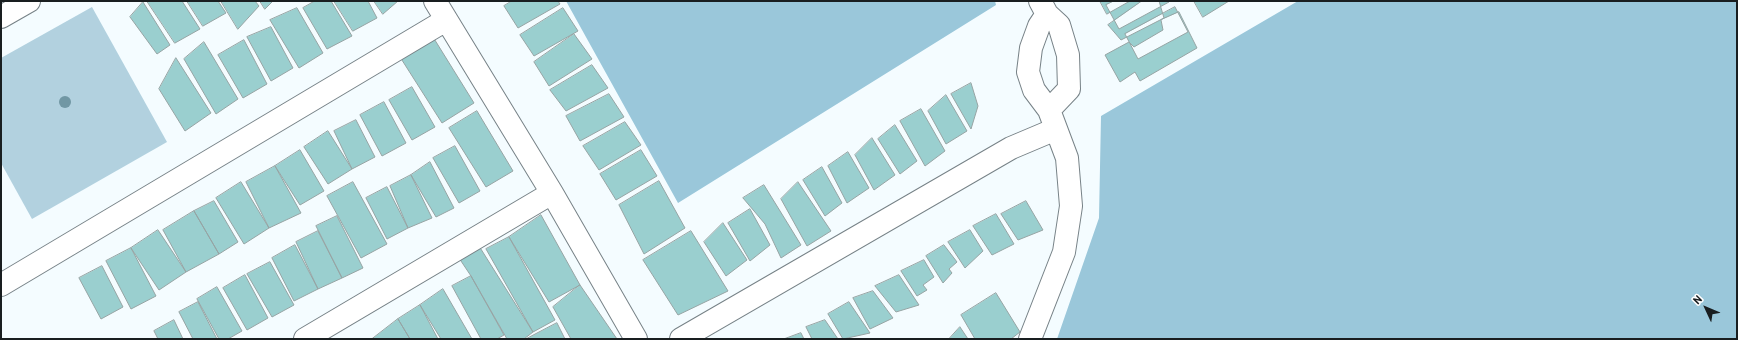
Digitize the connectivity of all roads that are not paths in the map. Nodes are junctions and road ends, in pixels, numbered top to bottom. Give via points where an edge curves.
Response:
1 (29, 1) edge
2 (435, 1) edge
3 (1044, 7) edge
4 (1, 18) edge
5 (446, 20) junction
6 (1053, 120) junction
7 (552, 193) junction
8 (1, 285) edge
9 (305, 339) edge
10 (636, 339) edge
11 (681, 339) edge
12 (1030, 339) edge

1 - 4 street
2 - 5 street
3 - 6 street via 1031,48 1028,72 1034,90
3 - 6 street via 1059,25 1068,55 1069,90
5 - 7 street
5 - 8 street
6 - 11 street via 1011,148
6 - 12 street via 1067,158 1071,206 1064,252
7 - 9 street
7 - 10 street

